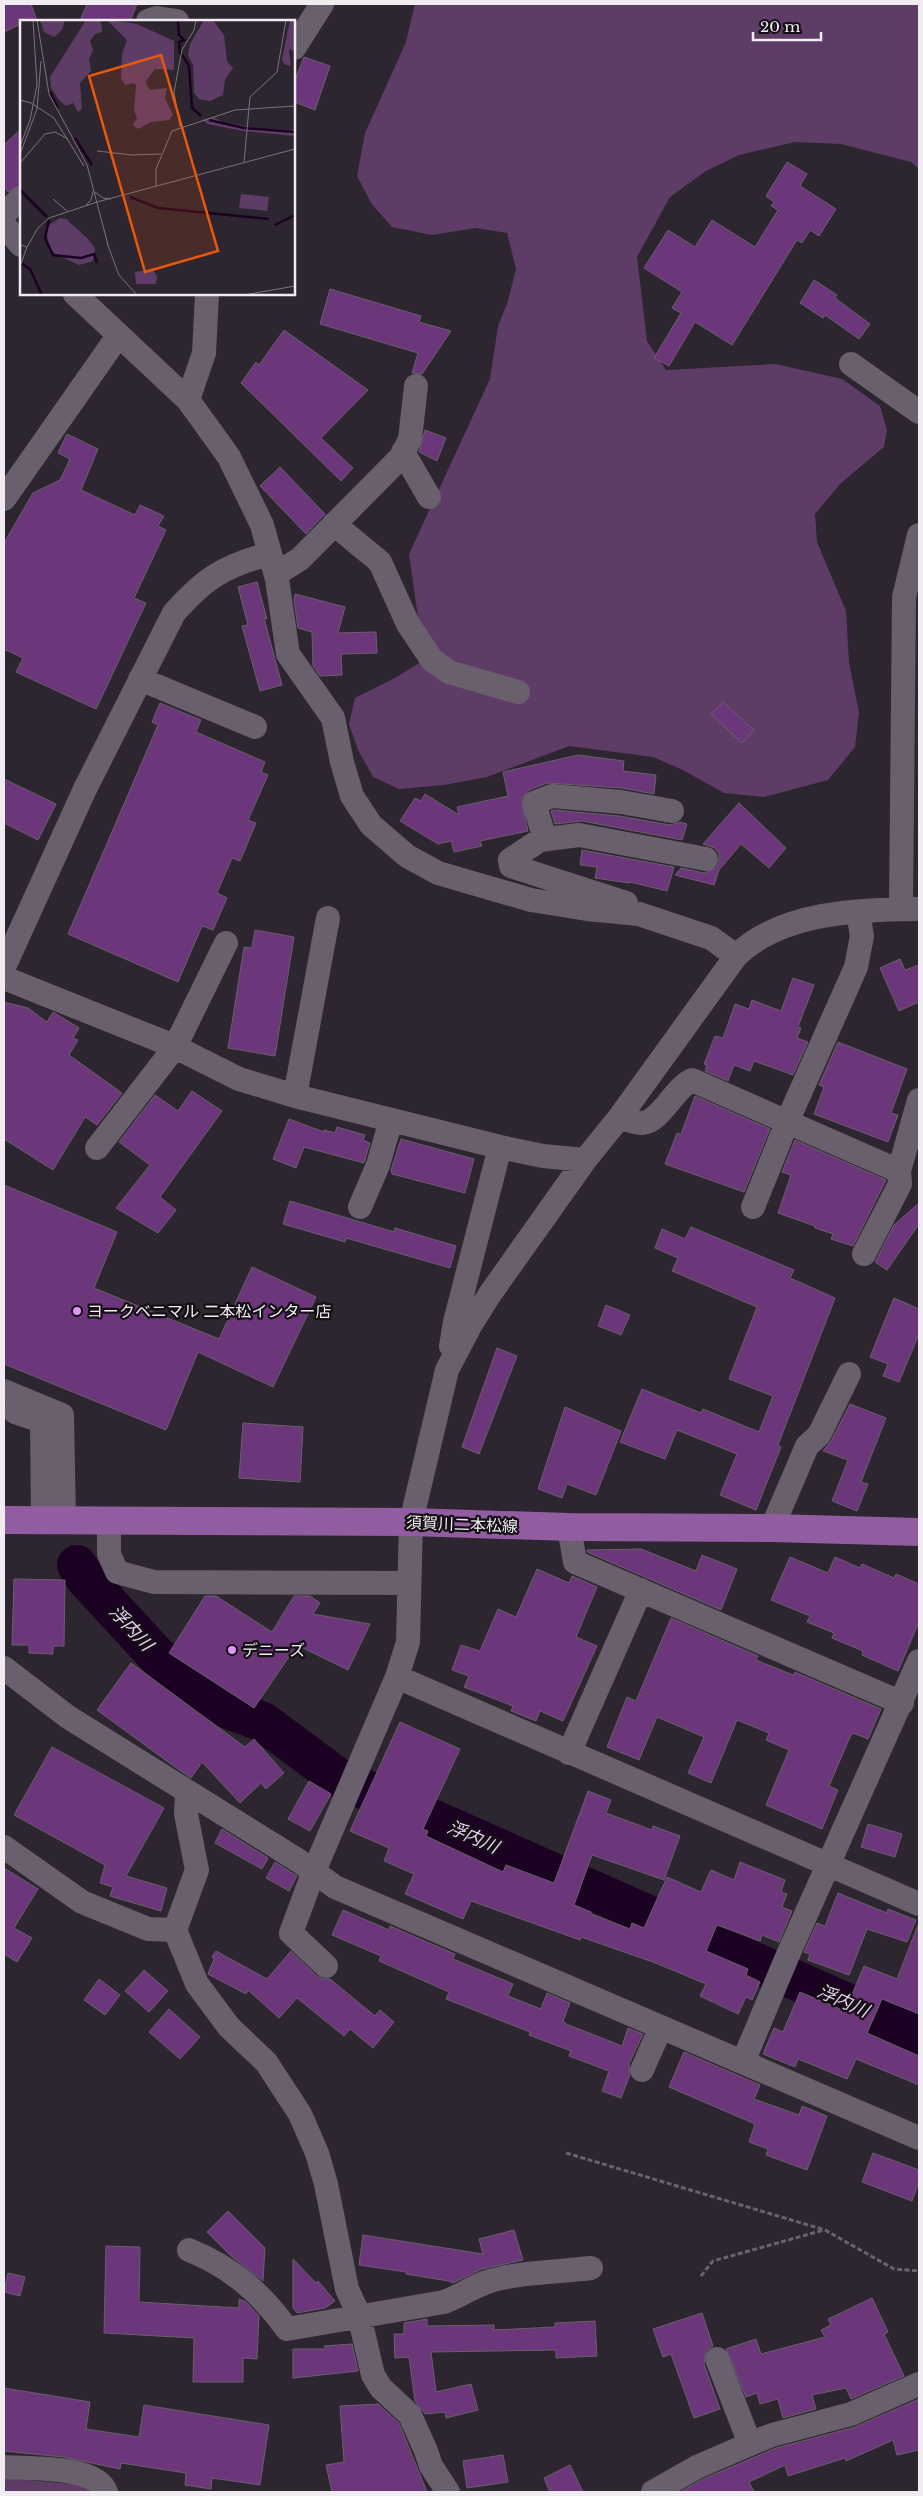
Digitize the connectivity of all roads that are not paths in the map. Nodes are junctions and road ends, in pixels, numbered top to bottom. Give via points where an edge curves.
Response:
1 (322, 4) edge
2 (151, 20) edge
3 (170, 20) edge
4 (295, 46) edge
5 (20, 199) edge
6 (4, 214) edge
7 (4, 225) edge
8 (20, 245) edge
9 (76, 295) edge
10 (207, 295) edge
11 (118, 336) junction
12 (852, 364) dead end
13 (416, 386) dead end
14 (188, 400) junction
15 (919, 412) edge
16 (403, 452) junction
17 (430, 496) dead end
18 (4, 499) edge
19 (334, 524) junction
20 (919, 535) edge
21 (272, 564) junction
22 (140, 679) junction
23 (518, 692) dead end
24 (255, 727) dead end
25 (672, 811) dead end
26 (545, 839) junction
27 (706, 859) dead end
28 (910, 909) edge
29 (858, 912) junction
30 (639, 914) junction
31 (328, 918) dead end
32 (226, 943) dead end
33 (736, 956) junction
34 (4, 967) edge
35 (4, 978) edge
36 (175, 1047) junction
37 (295, 1096) junction
38 (919, 1100) edge
39 (619, 1118) junction
40 (391, 1120) junction
41 (788, 1120) junction
42 (500, 1147) junction
43 (97, 1148) dead end
44 (585, 1160) junction
45 (899, 1170) junction
46 (360, 1207) dead end
47 (753, 1207) dead end
48 (864, 1254) dead end
49 (447, 1370) junction
50 (849, 1374) dead end
51 (4, 1391) edge
52 (4, 1408) edge
53 (4, 1520) edge
54 (53, 1521) junction
55 (109, 1522) junction
56 (411, 1522) junction
57 (569, 1527) junction
58 (772, 1528) junction
59 (919, 1532) edge
60 (409, 1583) junction
61 (641, 1590) junction
62 (919, 1661) edge
63 (4, 1668) edge
64 (397, 1677) junction
65 (902, 1703) junction
66 (569, 1753) junction
67 (187, 1793) junction
68 (4, 1847) edge
69 (828, 1866) junction
70 (314, 1871) junction
71 (919, 1904) edge
72 (175, 1930) junction
73 (326, 1966) dead end
74 (661, 2027) junction
75 (743, 2062) junction
76 (642, 2070) dead end
77 (919, 2138) edge
78 (189, 2250) dead end
79 (591, 2268) dead end
80 (358, 2315) junction
81 (717, 2359) dead end
82 (919, 2384) edge
83 (750, 2444) junction
84 (4, 2467) edge
85 (106, 2492) edge
86 (448, 2492) edge
87 (654, 2492) edge

1 - 4 street
2 - 3 street
5 - 6 street
7 - 8 street
9 - 11 street
10 - 14 street via 204,353
11 - 14 street
11 - 18 street
12 - 15 street
13 - 16 street via 410,439
14 - 21 street via 229,457 262,526
16 - 17 street
16 - 19 street
19 - 21 street via 300,559
19 - 23 street via 380,562 408,624 432,660 449,672
20 - 28 street via 904,597
21 - 22 street via 230,566 191,593 174,613
21 - 30 street via 288,654 333,718 352,796 371,825 407,856 438,873 532,900
22 - 24 street
22 - 34 street via 85,789
25 - 26 street via 622,802 552,796 534,803
26 - 27 street via 579,835
26 - 30 street via 530,845 510,860 511,866 628,904
28 - 29 street
29 - 33 street via 790,924 764,935
29 - 41 street via 862,936 856,967
30 - 33 street via 711,938
31 - 37 street
32 - 36 street
33 - 39 street
35 - 36 street
36 - 37 street via 239,1079
36 - 43 street
37 - 40 street
38 - 45 street
39 - 41 street via 643,1123 654,1119 684,1083 692,1080
39 - 44 street
40 - 42 street
40 - 46 street via 378,1165
41 - 45 street
41 - 47 street
42 - 44 street
42 - 49 street via 455,1322
44 - 49 street via 490,1294
45 - 48 street via 900,1184
49 - 56 street
50 - 58 street via 819,1435 808,1446
51 - 54 street via 62,1415
52 - 54 street via 42,1421
53 - 54 main road, 須賀川二本松線
54 - 55 main road, 須賀川二本松線
55 - 56 main road, 須賀川二本松線
55 - 60 street via 109,1554 117,1572 154,1582
56 - 57 main road, 須賀川二本松線
56 - 60 street
57 - 58 main road, 須賀川二本松線
57 - 61 street via 575,1562
58 - 59 main road, 須賀川二本松線
60 - 64 street via 408,1642
61 - 65 street
61 - 66 street
62 - 65 street
63 - 67 street via 68,1717
64 - 66 street
64 - 70 street
65 - 69 street
66 - 69 street
67 - 70 street
67 - 72 street via 186,1814 197,1870
68 - 72 street via 82,1902 148,1929
69 - 71 street
69 - 75 street
70 - 73 street via 291,1933
70 - 74 street via 335,1887
72 - 80 street via 197,1984 229,2026 266,2062 300,2114 326,2184 347,2289
74 - 75 street
74 - 76 street
75 - 77 street
78 - 80 street via 214,2260 238,2276 269,2304 287,2329
79 - 80 street via 486,2282 444,2302
80 - 86 street via 374,2375 381,2388 410,2415 431,2466
81 - 83 street
82 - 83 street via 851,2414
83 - 87 street via 697,2467
84 - 85 street via 75,2472 95,2478

